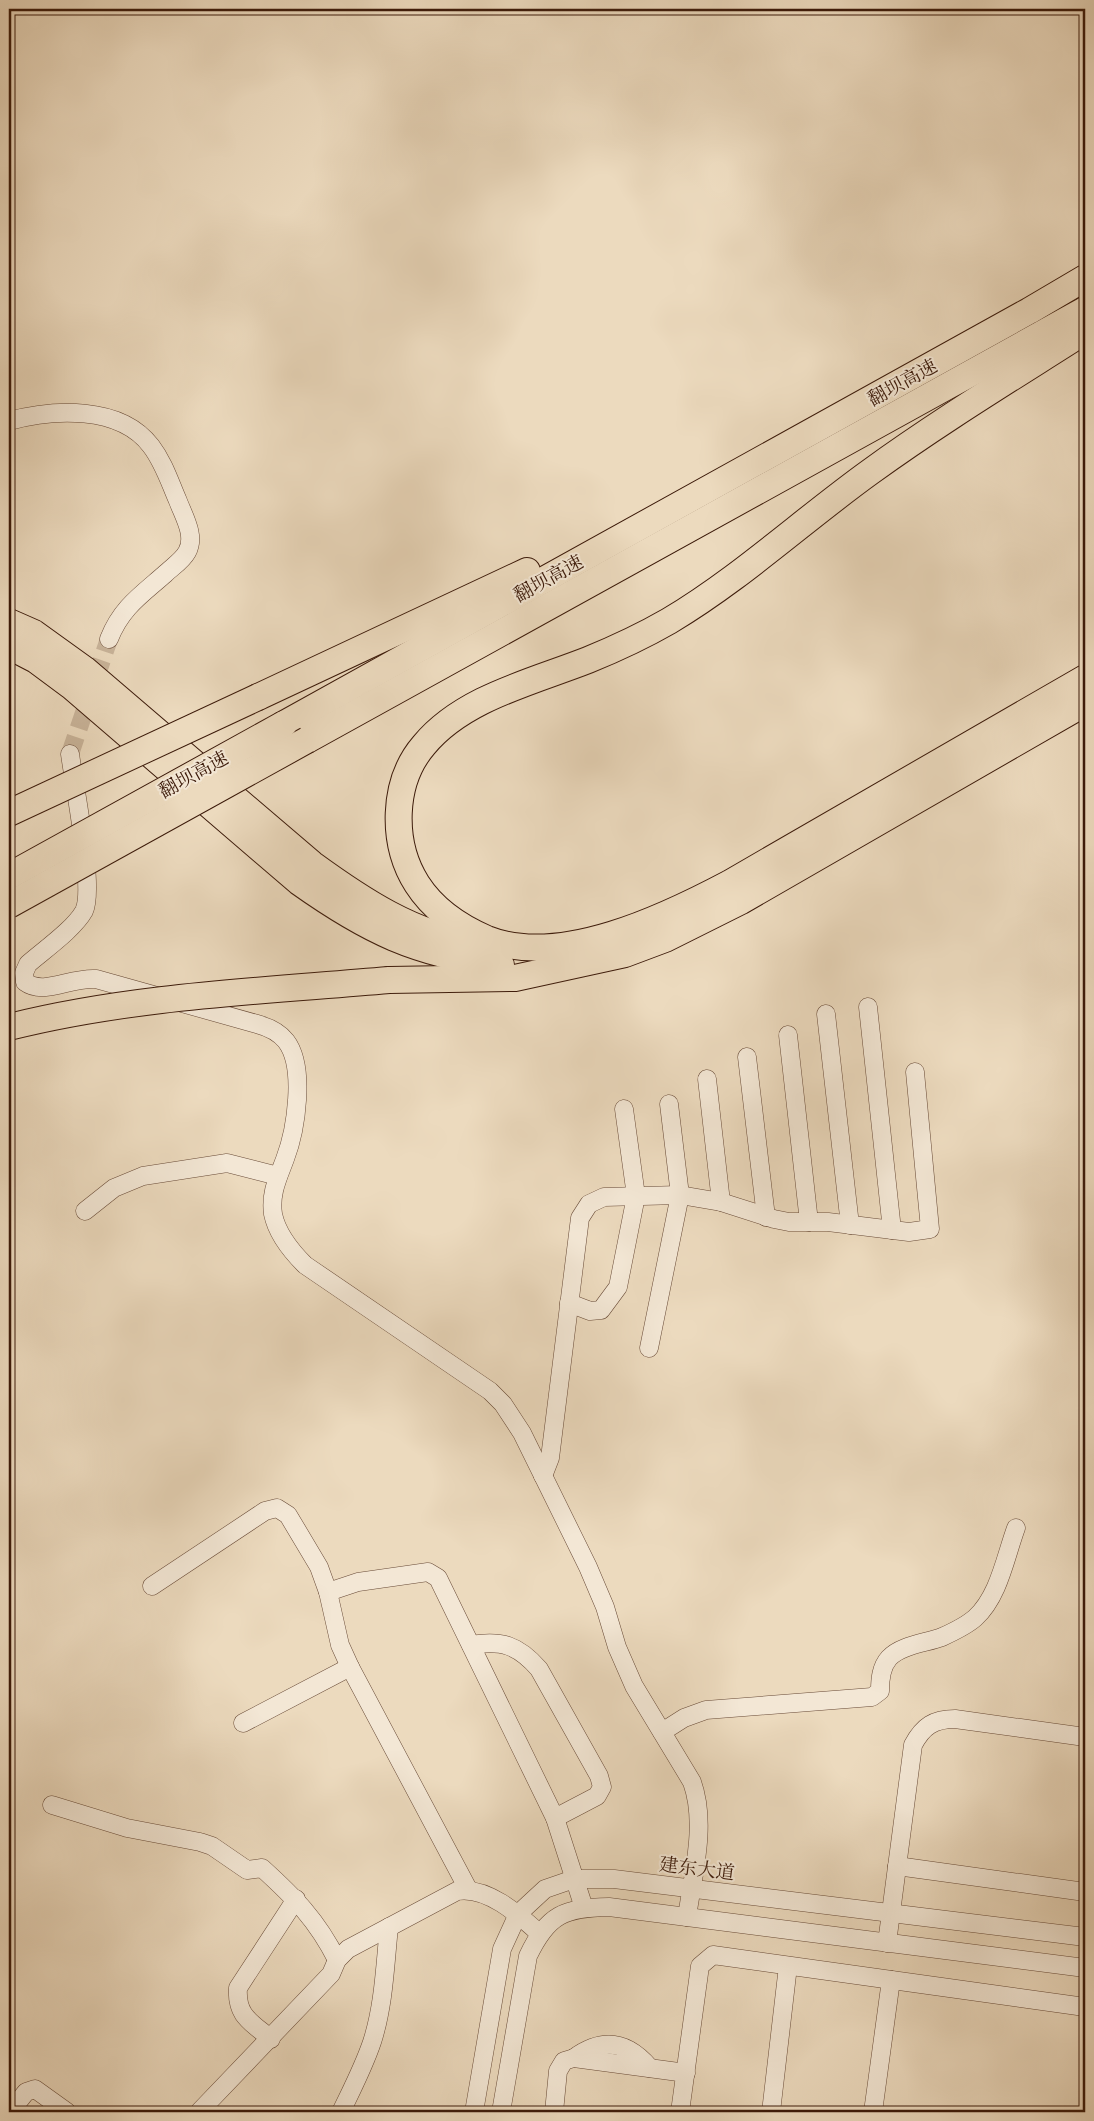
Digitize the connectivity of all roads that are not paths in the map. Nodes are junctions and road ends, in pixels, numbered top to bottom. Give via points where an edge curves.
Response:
1 (1085, 278) edge
2 (1085, 310) edge
3 (1085, 331) edge
4 (9, 421) edge
5 (732, 476) junction
6 (9, 622) edge
7 (109, 639) tunnel mouth
8 (9, 646) edge
9 (1085, 678) edge
10 (1085, 703) edge
11 (70, 754) tunnel mouth
12 (9, 812) edge
13 (9, 876) edge
14 (88, 880) junction
15 (9, 905) edge
16 (9, 916) edge
17 (513, 946) junction
18 (584, 963) junction
19 (868, 1007) dead end
20 (826, 1014) dead end
21 (9, 1027) edge
22 (788, 1035) dead end
23 (747, 1057) dead end
24 (915, 1072) dead end
25 (707, 1079) dead end
26 (669, 1104) dead end
27 (624, 1108) dead end
28 (278, 1176) junction
29 (680, 1195) junction
30 (636, 1196) junction
31 (721, 1202) junction
32 (85, 1211) dead end
33 (766, 1217) junction
34 (809, 1222) junction
35 (850, 1225) junction
36 (892, 1230) junction
37 (570, 1303) junction
38 (649, 1348) dead end
39 (543, 1476) junction
40 (1016, 1528) dead end
41 (152, 1586) dead end
42 (328, 1592) junction
43 (471, 1645) junction
44 (350, 1667) junction
45 (243, 1723) dead end
46 (662, 1732) junction
47 (1085, 1737) edge
48 (52, 1805) dead end
49 (555, 1818) junction
50 (898, 1866) junction
51 (574, 1879) junction
52 (691, 1888) junction
53 (468, 1889) junction
54 (1085, 1892) edge
55 (296, 1899) junction
56 (584, 1908) junction
57 (891, 1913) junction
58 (518, 1914) junction
59 (687, 1917) junction
60 (389, 1927) junction
61 (539, 1933) junction
62 (1085, 1937) edge
63 (887, 1943) junction
64 (336, 1960) junction
65 (788, 1966) junction
66 (1085, 1968) edge
67 (890, 1980) junction
68 (1085, 2007) edge
69 (271, 2039) junction
70 (686, 2072) junction
71 (10, 2112) edge
72 (67, 2112) edge
73 (199, 2112) edge
74 (341, 2112) edge
75 (474, 2112) edge
76 (501, 2112) edge
77 (554, 2112) edge
78 (680, 2112) edge
79 (771, 2112) edge
80 (873, 2112) edge

1 - 5 highway, 翻坝高速
2 - 15 highway, 翻坝高速, bridge
3 - 17 highway via 872,471 702,601 629,642 473,707 454,718 421,747 409,767 398,813 406,860 416,882 448,918 490,940
4 - 7 street via 64,412 100,417 136,432 151,445 161,462 186,522 190,543 181,560 120,615
5 - 12 highway, bridge
5 - 13 highway, 翻坝高速, bridge
6 - 17 highway via 34,634 84,669 342,887 408,923 439,934 472,942
8 - 18 highway via 36,660 71,686 299,882 362,924 397,940 469,961 506,966
9 - 17 highway via 694,902 623,932 550,946
10 - 18 highway via 704,922 625,954
11 - 14 street
14 - 16 street via 57,889
14 - 28 street via 87,902 83,911 28,964 25,982 33,988 42,989 71,980 96,979 277,1032 292,1051 297,1083 290,1141
18 - 21 highway, bridge via 516,978 389,980 195,997 105,1008
19 - 36 street
20 - 35 street
22 - 34 street
23 - 33 street
24 - 36 street via 930,1229
25 - 31 street
26 - 29 street
27 - 30 street
28 - 32 street via 227,1164 142,1176 114,1188
28 - 39 street via 272,1200 273,1215 294,1255 316,1274 490,1391 522,1433
29 - 30 street
29 - 31 street
29 - 38 street
30 - 37 street via 604,1197 583,1210
30 - 37 street via 618,1287 601,1310 590,1311
31 - 33 street
33 - 34 street
34 - 35 street
35 - 36 street
37 - 39 street via 550,1458
39 - 46 street via 588,1567 634,1686
40 - 46 street via 995,1590 986,1606 958,1629 900,1650 883,1668 880,1691 872,1697 706,1710 684,1718
41 - 42 street via 264,1511 277,1508 288,1515 319,1567
42 - 43 street via 358,1582 428,1572 438,1578
42 - 44 street via 340,1645
43 - 49 street
43 - 49 street via 489,1642 507,1645 525,1654 538,1669 600,1776 602,1787 597,1796
44 - 45 street
44 - 53 street
46 - 52 street via 692,1782 698,1799 700,1817
47 - 50 street via 955,1718 929,1724 919,1733 914,1745
48 - 55 street via 127,1828 212,1846 247,1870 262,1868
49 - 51 street
50 - 54 street
50 - 57 street
51 - 52 street, 建东大道 via 614,1879
51 - 56 street
51 - 58 street, 建东大道 via 545,1889
52 - 57 street, 建东大道
52 - 59 street
53 - 58 street
53 - 60 street via 457,1891
55 - 64 street via 314,1919
55 - 69 street via 238,1988 237,2002 242,2015
56 - 59 street via 609,1907
56 - 61 street via 561,1914
57 - 62 street, 建东大道
57 - 63 street
58 - 61 street
58 - 75 street, 建东大道 via 502,1949
59 - 63 street
60 - 64 street via 348,1949
60 - 74 street via 380,2009 372,2041
61 - 76 street via 528,1956
63 - 66 street
64 - 69 street via 331,1974
65 - 67 street
65 - 70 street via 713,1956 700,1966
65 - 79 street
67 - 68 street
67 - 80 street
69 - 73 street
70 - 77 street via 574,2058 564,2061 558,2071
70 - 78 street
71 - 72 street via 26,2092 35,2089

